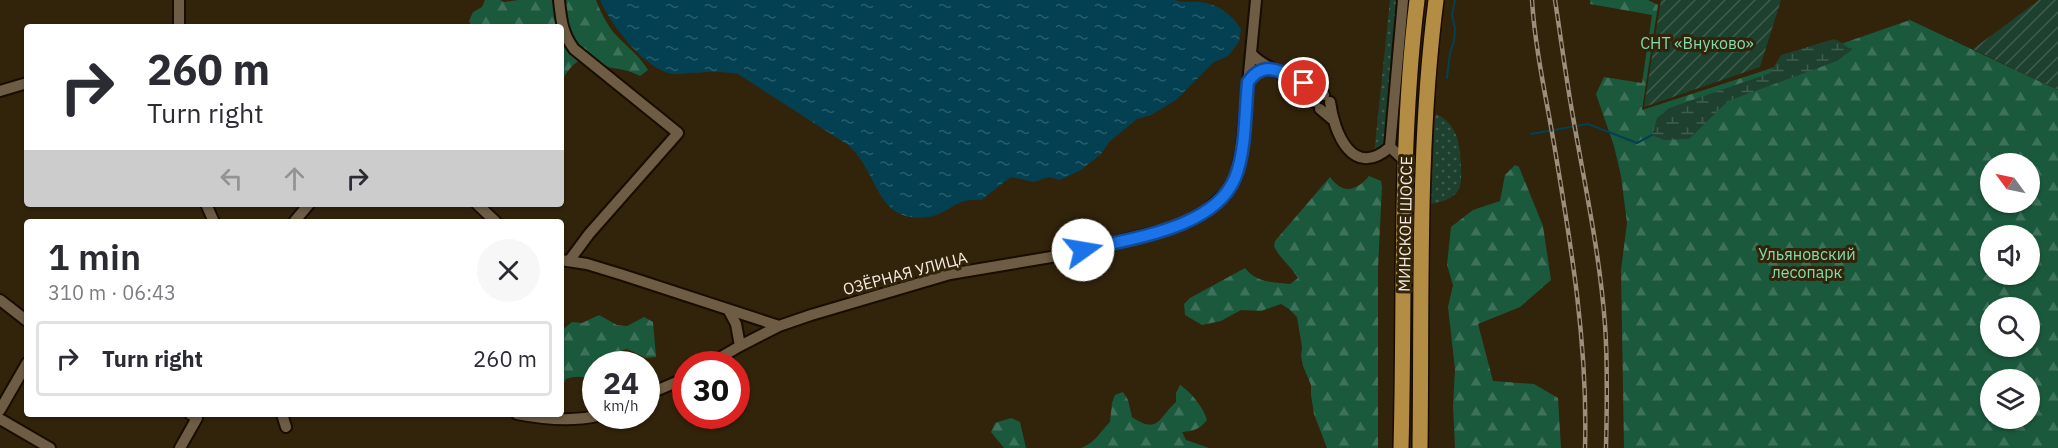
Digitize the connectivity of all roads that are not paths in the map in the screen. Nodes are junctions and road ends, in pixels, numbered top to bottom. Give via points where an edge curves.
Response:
1 (179, 0) edge
2 (559, 0) edge
3 (1256, 0) edge
4 (1403, 0) edge
5 (1417, 0) edge
6 (1436, 0) edge
7 (179, 24) edge
8 (562, 24) edge
9 (564, 33) edge
10 (1251, 53) junction
11 (1272, 68) junction
12 (1248, 82) junction
13 (24, 83) edge
14 (0, 91) edge
15 (1390, 147) junction
16 (1406, 162) junction
17 (480, 207) edge
18 (492, 219) edge
19 (565, 260) edge
20 (0, 300) edge
21 (729, 311) junction
22 (24, 319) edge
23 (779, 326) junction
24 (740, 346) junction
25 (731, 351) edge
26 (24, 368) edge
27 (0, 410) edge
28 (194, 417) edge
29 (283, 417) edge
30 (530, 417) edge
31 (0, 419) edge
32 (582, 419) edge
33 (286, 427) dead end
34 (50, 448) edge
35 (180, 448) edge
36 (1401, 448) edge
37 (1420, 448) edge

1 - 7 street
2 - 8 street
3 - 10 street, ОЗЁРНАЯ УЛИЦА
4 - 15 street
5 - 16 highway, МИНСКОЕ ШОССЕ
6 - 37 highway, МИНСКОЕ ШОССЕ via 1424,153
9 - 19 street via 574,49 678,133
10 - 11 street
10 - 12 street, ОЗЁРНАЯ УЛИЦА
11 - 12 street via 1257,72
11 - 15 street via 1304,83 1322,102 1347,148 1360,158 1383,154
12 - 23 street, ОЗЁРНАЯ УЛИЦА via 1236,177 1218,201 1185,223 1063,255 950,274
13 - 14 street
15 - 16 street
16 - 36 highway, МИНСКОЕ ШОССЕ
17 - 18 street
19 - 21 street
20 - 22 street
21 - 23 street
21 - 24 street
23 - 24 street, ОЗЁРНАЯ УЛИЦА
24 - 25 street, ОЗЁРНАЯ УЛИЦА
26 - 27 street
28 - 35 street
29 - 33 street
30 - 32 street
31 - 34 street

